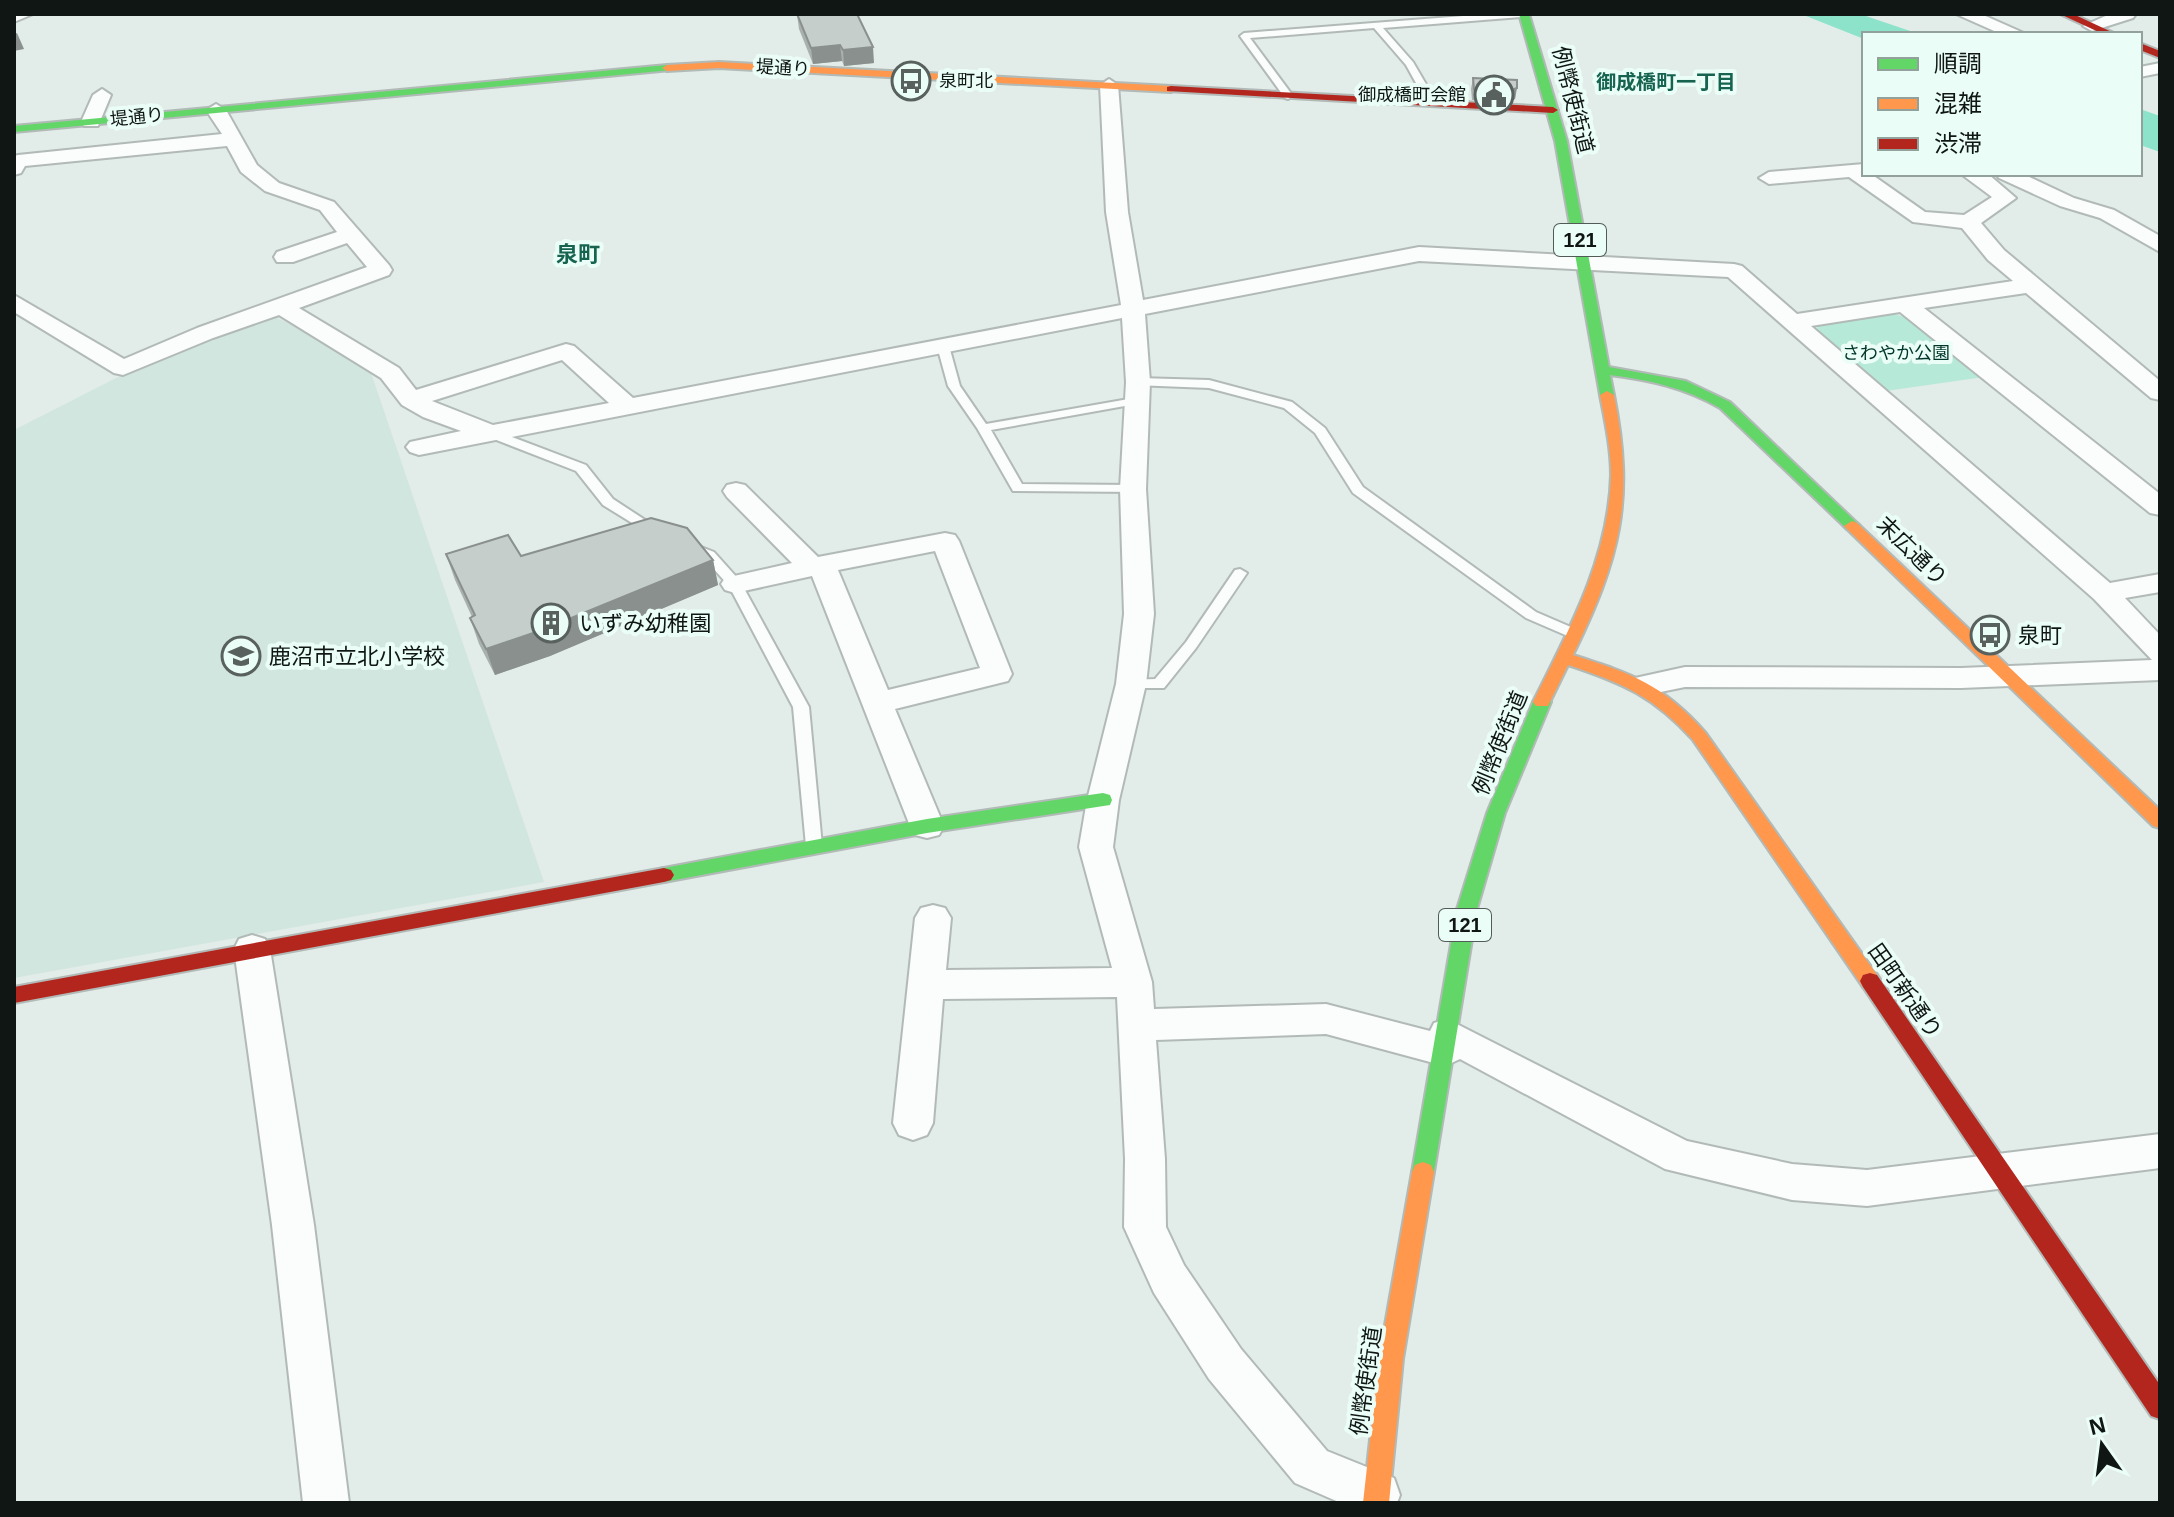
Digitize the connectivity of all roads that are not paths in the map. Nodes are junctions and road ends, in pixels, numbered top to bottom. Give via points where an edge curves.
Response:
1 (24, 14) edge
2 (1522, 14) edge
3 (1965, 14) edge
4 (2065, 14) edge
5 (2127, 14) edge
6 (14, 17) edge
7 (1377, 26) junction
8 (2092, 26) junction
9 (2012, 32) edge
10 (2106, 32) edge
11 (1109, 85) junction
12 (102, 95) dead end
13 (1288, 96) junction
14 (1432, 103) junction
15 (216, 110) junction
16 (1553, 110) junction
17 (91, 122) junction
18 (14, 129) edge
19 (234, 139) junction
20 (14, 169) edge
21 (1860, 171) edge
22 (1866, 176) edge
23 (1975, 176) edge
24 (2010, 176) edge
25 (1769, 178) dead end
26 (1968, 222) junction
27 (351, 234) junction
28 (2160, 245) edge
29 (285, 257) dead end
30 (1584, 261) junction
31 (2031, 285) junction
32 (14, 302) edge
33 (1904, 304) junction
34 (281, 307) junction
35 (1133, 308) junction
36 (1791, 322) junction
37 (943, 346) junction
38 (2160, 369) edge
39 (1602, 370) junction
40 (2135, 372) junction
41 (1137, 391) junction
42 (2160, 393) edge
43 (411, 400) junction
44 (627, 406) junction
45 (983, 428) junction
46 (491, 433) junction
47 (419, 447) dead end
48 (1133, 489) junction
49 (736, 491) dead end
50 (2160, 507) edge
51 (817, 566) junction
52 (1240, 573) dead end
53 (2160, 583) edge
54 (735, 584) junction
55 (2104, 593) junction
56 (1575, 634) junction
57 (2160, 653) edge
58 (1564, 658) junction
59 (2160, 670) edge
60 (2003, 674) junction
61 (1131, 684) junction
62 (1646, 685) junction
63 (878, 703) junction
64 (1103, 800) junction
65 (2160, 821) edge
66 (927, 826) junction
67 (814, 846) junction
68 (933, 918) dead end
69 (252, 949) junction
70 (1134, 982) junction
71 (926, 985) junction
72 (14, 995) edge
73 (1138, 1025) junction
74 (1446, 1042) junction
75 (913, 1123) dead end
76 (2160, 1151) edge
77 (2003, 1173) junction
78 (2160, 1407) edge
79 (1377, 1499) edge
80 (326, 1503) edge

1 - 6 street
2 - 7 lane
2 - 16 main road, 例幣使街道 / 121
3 - 9 street
4 - 8 main road
5 - 8 street
7 - 13 lane via 1244,36
7 - 14 lane via 1410,64
8 - 10 main road
11 - 13 main road, 堤通り
11 - 15 main road, 堤通り via 694,66
11 - 35 street via 1117,212
12 - 17 street
13 - 14 main road, 堤通り
14 - 16 main road, 堤通り
15 - 17 main road, 堤通り
15 - 19 street
16 - 30 main road, 例幣使街道 / 121
17 - 18 main road, 堤通り
19 - 20 street via 18,161
19 - 27 street via 248,168 272,187 327,206
21 - 25 street
22 - 26 street via 1920,218
23 - 26 street via 2006,198
24 - 28 street via 2107,214
26 - 31 street
27 - 29 street
27 - 34 street via 381,270
30 - 35 street via 1419,254
30 - 36 street via 1734,271
30 - 39 main road, 例幣使街道 / 121
31 - 33 street
31 - 40 street
32 - 34 street via 123,368
33 - 36 street
33 - 50 street
34 - 43 street via 390,373
35 - 37 street
35 - 41 street
36 - 55 street
37 - 44 street
37 - 45 lane via 954,386
38 - 40 street
39 - 56 main road, 例幣使街道 / 121 via 1618,486 1610,539
39 - 60 main road, 末広通り via 1678,380 1702,388 1725,405
40 - 42 street
41 - 45 lane
41 - 48 street
41 - 56 lane via 1209,384 1288,405 1320,431 1358,490 1531,615
43 - 44 street via 566,351
43 - 46 street
44 - 46 street
45 - 48 lane via 1018,488
46 - 47 street
46 - 54 lane via 581,468 608,502 644,527 709,555
48 - 61 street via 1139,614
49 - 51 street
51 - 54 street
51 - 63 street
51 - 63 street via 945,541 997,674
52 - 61 lane via 1159,684
53 - 55 street
54 - 67 lane via 801,707
55 - 57 street
56 - 58 main road, 例幣使街道 / 121
58 - 62 main road, 田町新通り
58 - 74 main road, 例幣使街道 / 121 via 1516,763 1475,879
59 - 60 street
60 - 62 street via 1685,677
60 - 65 main road, 末広通り
61 - 64 street
62 - 77 main road, 田町新通り via 1675,707 1699,736
63 - 66 street
64 - 66 main road
64 - 70 street via 1096,847
66 - 67 main road
67 - 69 main road
68 - 71 street
69 - 72 main road
69 - 80 street via 309,1338
70 - 71 street
70 - 73 street
71 - 75 street
73 - 74 street via 1326,1019
73 - 79 street via 1145,1227 1169,1279 1225,1364 1311,1467
74 - 77 street via 1679,1157 1721,1168 1792,1182 1867,1188
74 - 79 main road, 例幣使街道 / 121 via 1399,1313
76 - 77 street
77 - 78 main road, 田町新通り

